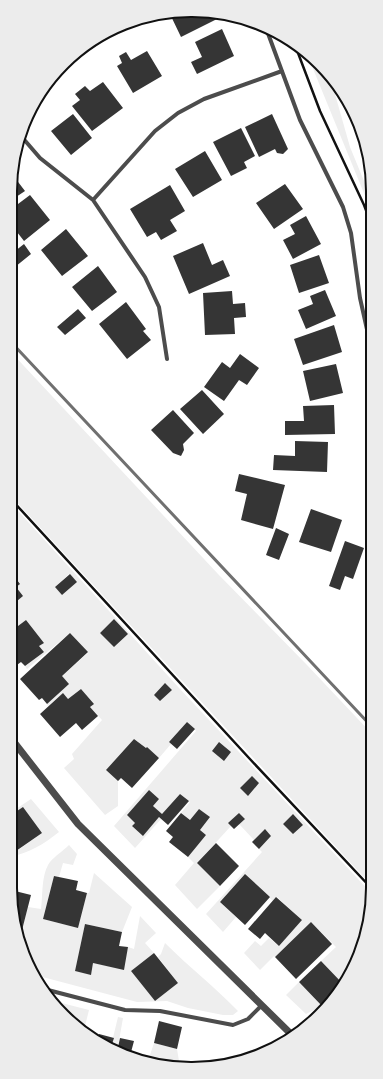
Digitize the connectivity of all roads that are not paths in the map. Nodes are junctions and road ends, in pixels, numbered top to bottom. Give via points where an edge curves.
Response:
1 (269, 35) edge
2 (282, 71) junction
3 (24, 141) edge
4 (93, 200) junction
5 (366, 325) edge
6 (167, 359) dead end
7 (17, 746) edge
8 (51, 991) edge
9 (262, 1006) junction
10 (289, 1032) edge

1 - 2 street
2 - 4 street via 204,99 178,113 155,132
2 - 5 street via 300,120 343,207 351,233
3 - 4 street via 40,158
4 - 6 street via 145,277 159,307
7 - 9 street via 78,824
8 - 9 street via 125,1010 160,1011 233,1025 248,1019
9 - 10 street

